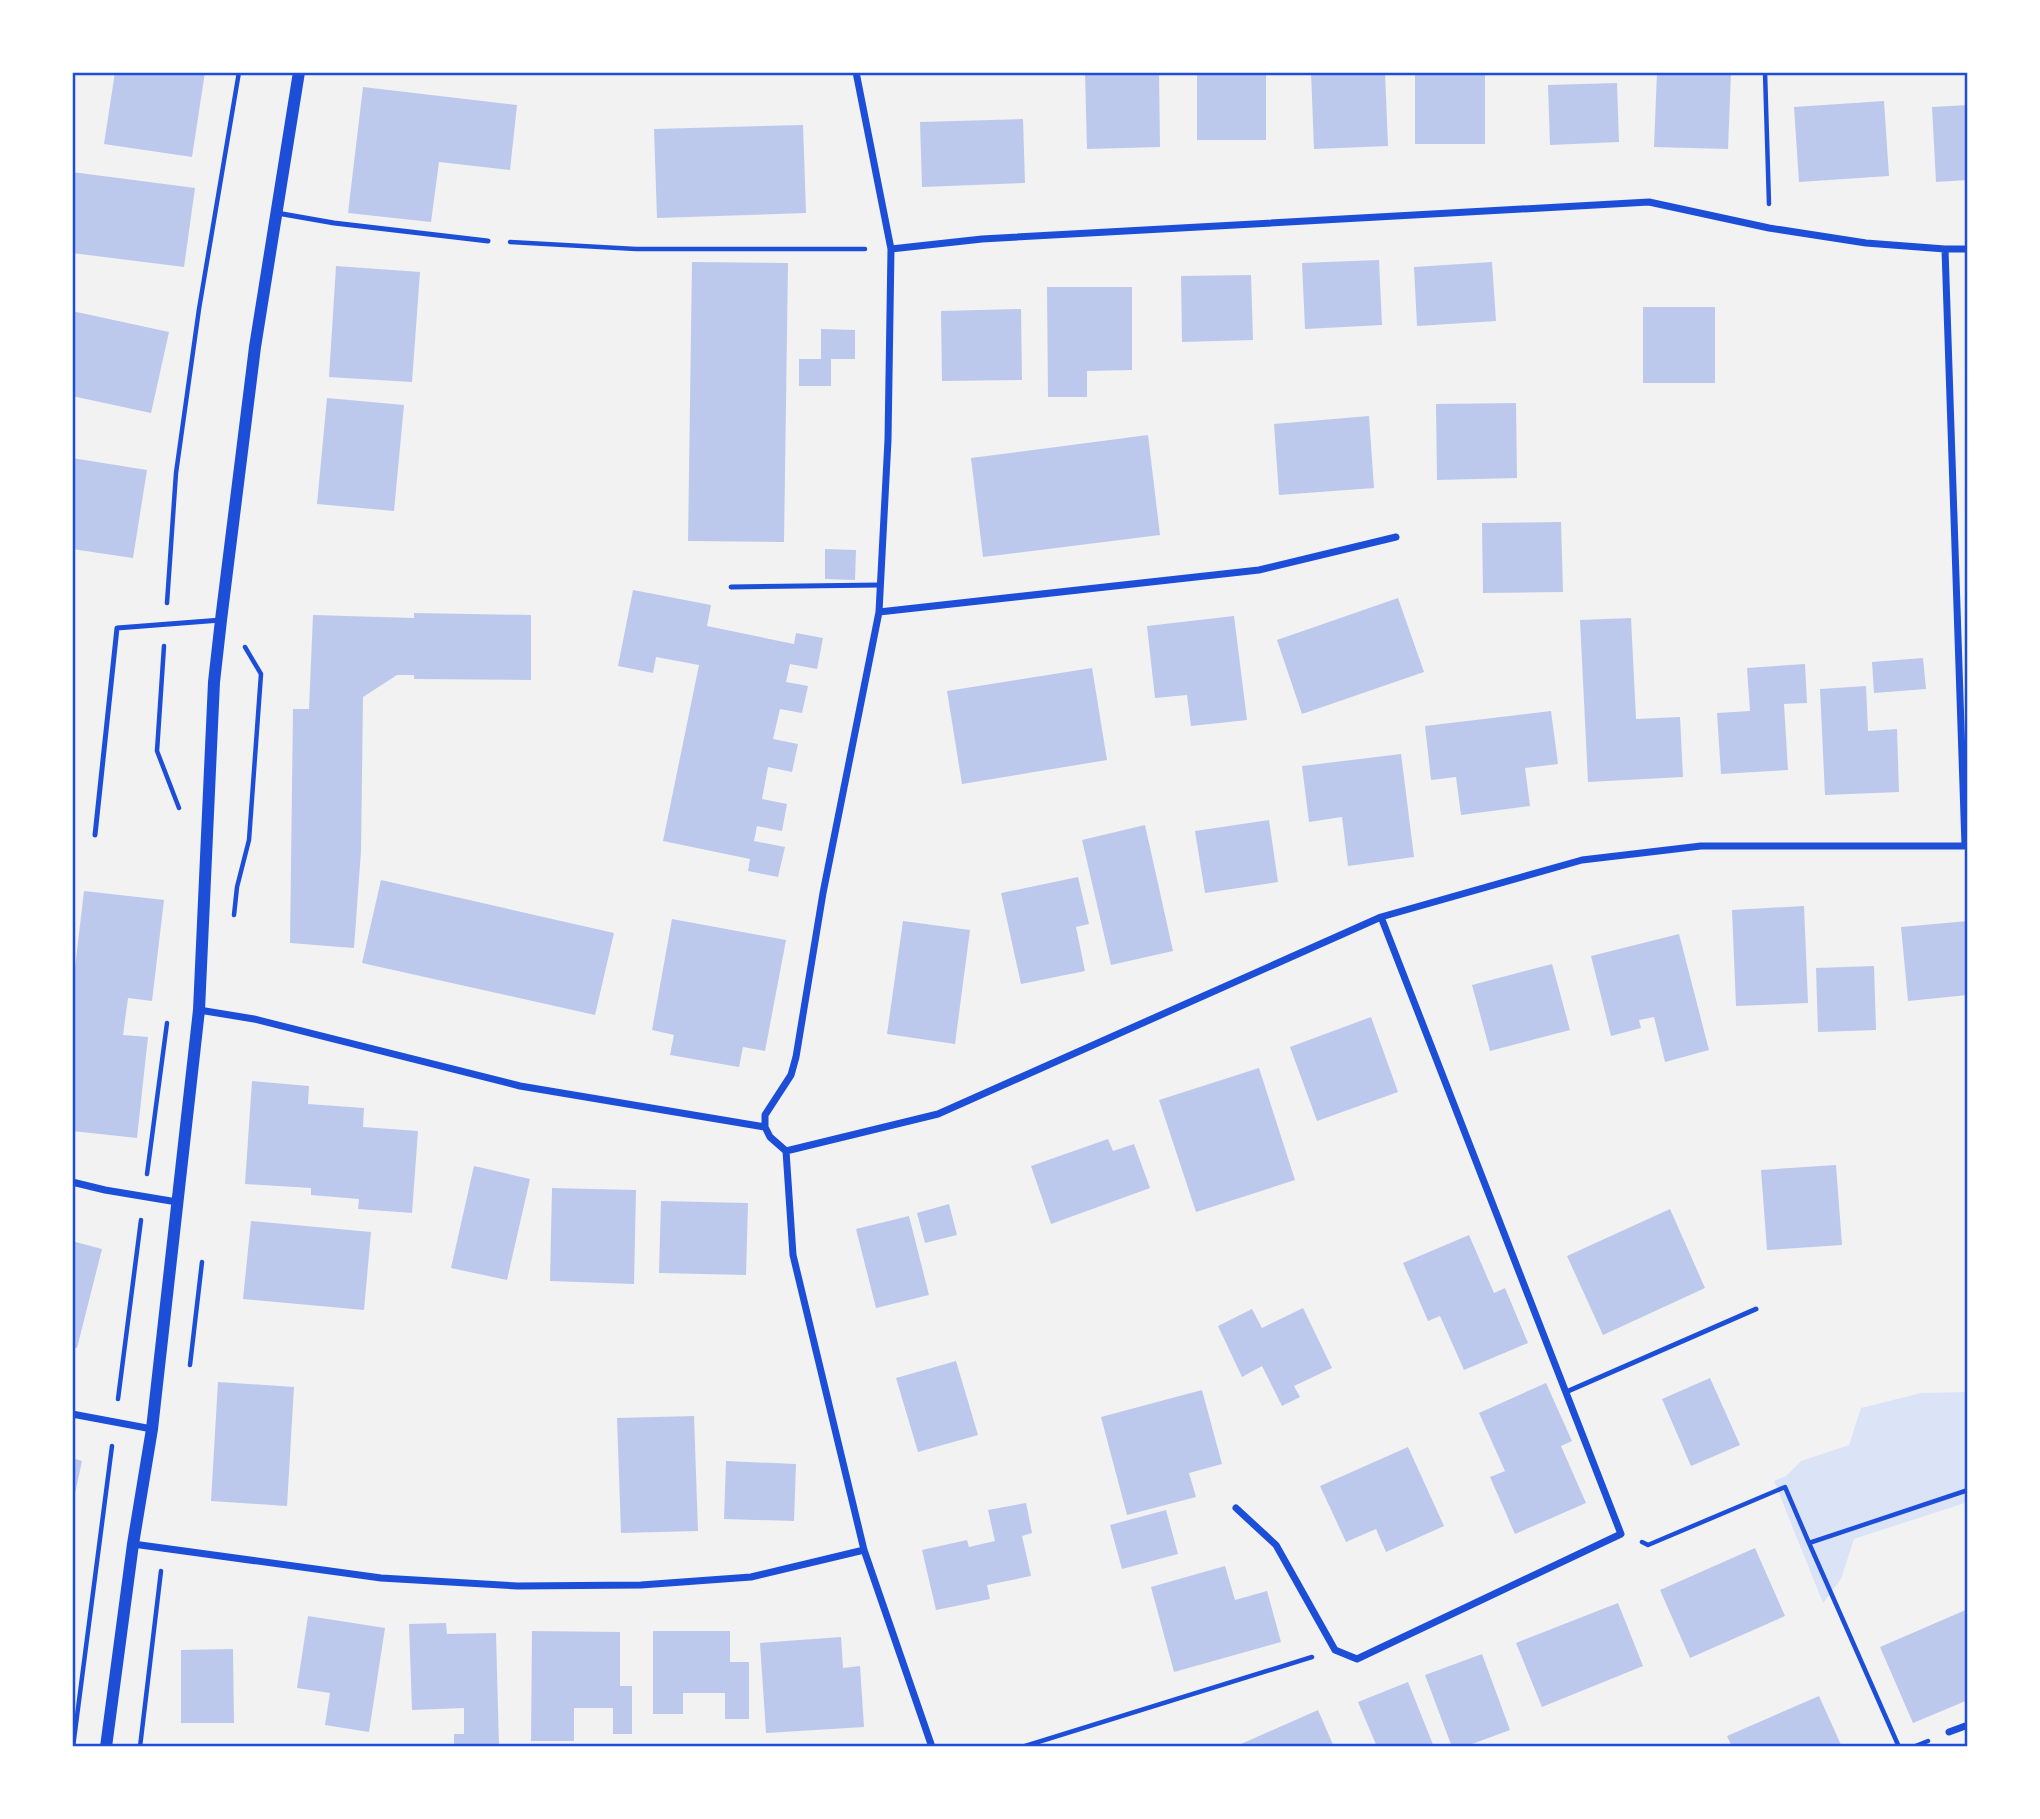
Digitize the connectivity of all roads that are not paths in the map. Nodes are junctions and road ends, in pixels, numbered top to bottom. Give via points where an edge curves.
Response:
1 (299, 72) edge
2 (856, 72) edge
3 (277, 214) junction
4 (488, 241) road end
5 (891, 249) junction
6 (1945, 249) junction
7 (1968, 249) edge
8 (1396, 537) dead end
9 (880, 585) junction
10 (731, 587) dead end
11 (879, 612) junction
12 (221, 620) junction
13 (94, 835) dead end
14 (1966, 846) edge
15 (1381, 917) junction
16 (199, 1010) junction
17 (765, 1127) junction
18 (786, 1151) junction
19 (72, 1182) edge
20 (177, 1202) junction
21 (1756, 1309) dead end
22 (1566, 1392) junction
23 (72, 1414) edge
24 (152, 1429) junction
25 (1236, 1508) dead end
26 (133, 1544) junction
27 (864, 1550) junction
28 (1968, 1725) edge
29 (1949, 1732) dead end
30 (106, 1747) edge
31 (932, 1747) edge

1 - 3 street
2 - 5 street
3 - 4 lane
3 - 12 street via 255,347
5 - 6 street via 996,238 1649,202 1769,228
5 - 9 street
6 - 7 street
6 - 14 street
8 - 11 street via 1259,570
9 - 10 lane
9 - 11 street
11 - 17 street via 823,893 796,1057 765,1115
12 - 13 lane via 117,628
12 - 16 street
14 - 15 street via 1701,846 1582,859
15 - 18 street via 938,1114
15 - 22 street
16 - 17 street via 254,1019 520,1086
16 - 20 street
17 - 18 street
18 - 27 street via 793,1255
19 - 20 street
20 - 24 street
21 - 22 lane
22 - 25 street via 1621,1534 1357,1659 1335,1650 1276,1545
23 - 24 street
24 - 26 street
26 - 27 street via 381,1578 518,1586 641,1586 751,1577
26 - 30 street
27 - 31 street
28 - 29 street

